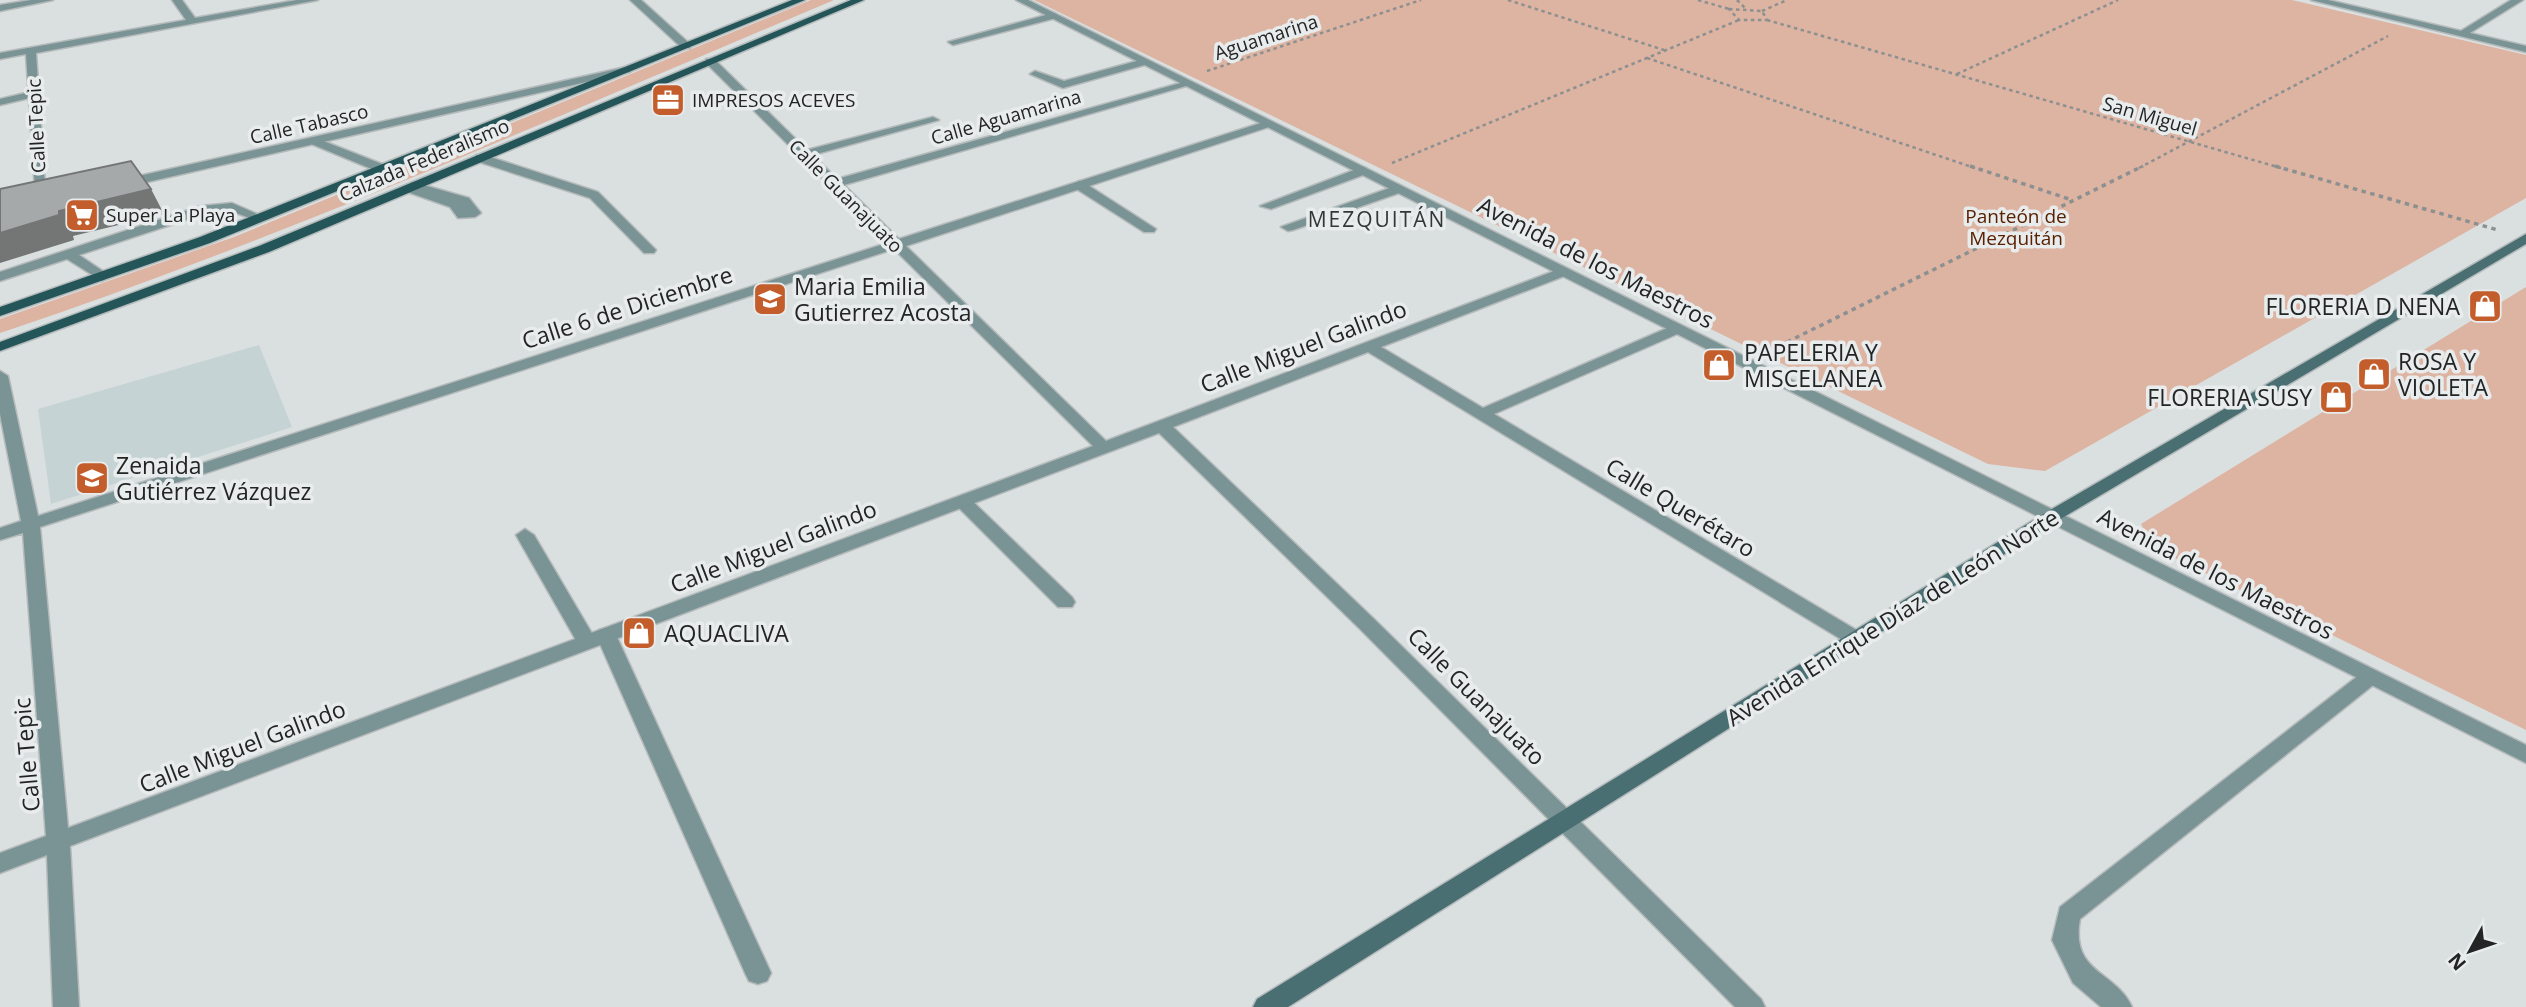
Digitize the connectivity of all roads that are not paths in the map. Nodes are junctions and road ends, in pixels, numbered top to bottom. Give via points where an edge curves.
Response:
1 (48, 0) edge
2 (177, 0) edge
3 (313, 0) edge
4 (635, 0) edge
5 (800, 0) edge
6 (859, 0) edge
7 (1021, 0) edge
8 (2316, 0) edge
9 (2518, 0) edge
10 (0, 8) edge
11 (1054, 16) junction
12 (192, 21) junction
13 (2461, 34) junction
14 (953, 42) dead end
15 (686, 46) junction
16 (2526, 49) edge
17 (31, 50) junction
18 (0, 56) edge
19 (710, 61) junction
20 (1144, 62) junction
21 (626, 70) junction
22 (1035, 74) dead end
23 (1188, 84) junction
24 (34, 94) junction
25 (0, 102) edge
26 (933, 120) dead end
27 (1268, 124) junction
28 (313, 141) junction
29 (804, 154) junction
30 (480, 158) junction
31 (383, 169) junction
32 (1362, 171) junction
33 (834, 184) junction
34 (1079, 185) junction
35 (107, 187) edge
36 (1398, 189) junction
37 (53, 199) edge
38 (40, 202) junction
39 (27, 205) edge
40 (1266, 205) dead end
41 (260, 218) junction
42 (1289, 227) dead end
43 (1149, 229) dead end
44 (2526, 238) edge
45 (896, 244) junction
46 (649, 250) dead end
47 (68, 254) junction
48 (1562, 272) junction
49 (0, 276) edge
50 (102, 277) junction
51 (0, 312) edge
52 (1676, 329) junction
53 (1369, 346) junction
54 (0, 347) edge
55 (0, 376) edge
56 (1482, 414) junction
57 (1162, 426) junction
58 (1104, 448) junction
59 (962, 501) junction
60 (2050, 517) junction
61 (31, 524) junction
62 (0, 534) edge
63 (525, 535) dead end
64 (1065, 602) dead end
65 (597, 639) junction
66 (1856, 639) junction
67 (2371, 677) junction
68 (2526, 755) edge
69 (1565, 821) junction
70 (58, 842) junction
71 (0, 863) edge
72 (758, 973) dead end
73 (66, 1007) edge
74 (1266, 1007) edge
75 (1752, 1007) edge
76 (2119, 1007) edge

1 - 10 street
2 - 12 street
3 - 12 street
4 - 15 street
5 - 15 main road, Calzada Federalismo
6 - 19 main road, Calzada Federalismo
7 - 11 street, Avenida de los Maestros
8 - 13 street
9 - 13 street
11 - 14 street
11 - 20 street, Avenida de los Maestros
12 - 17 street
13 - 16 street
15 - 21 main road, Calzada Federalismo
17 - 18 street
17 - 24 street, Calle Tepic
19 - 29 street, Calle Guanajuato
19 - 30 main road, Calzada Federalismo
20 - 22 street via 1063,85
20 - 23 street, Avenida de los Maestros
21 - 28 street, Calle Tabasco
21 - 31 main road, Calzada Federalismo
23 - 27 street, Avenida de los Maestros
23 - 33 street, Calle Aguamarina
24 - 25 street
24 - 38 street, Calle Tepic
26 - 29 street
27 - 32 street, Avenida de los Maestros
27 - 34 street, Calle 6 de Diciembre
28 - 31 street
28 - 35 street, Calle Tabasco
29 - 33 street, Calle Guanajuato
30 - 46 street via 594,195
30 - 54 main road, Calzada Federalismo via 170,286
31 - 41 main road, Calzada Federalismo
32 - 36 street, Avenida de los Maestros
32 - 40 street
33 - 45 street, Calle Guanajuato
34 - 43 street
34 - 45 street, Calle 6 de Diciembre
36 - 42 street
36 - 48 street, Avenida de los Maestros
37 - 38 street
38 - 39 street
41 - 47 street via 232,207 206,209
41 - 50 main road, Calzada Federalismo
44 - 60 main road, Avenida Enrique Díaz de León Norte
45 - 58 street, Calle Guanajuato
45 - 61 street, Calle 6 de Diciembre
47 - 49 street
47 - 50 street
48 - 52 street, Avenida de los Maestros
48 - 53 street, Calle Miguel Galindo
50 - 51 main road, Calzada Federalismo
52 - 56 street
52 - 60 street, Avenida de los Maestros
53 - 56 street, Calle Querétaro
53 - 57 street, Calle Miguel Galindo
55 - 61 street, Calle Tepic
56 - 66 street, Calle Querétaro
57 - 58 street, Calle Miguel Galindo
57 - 69 street, Calle Guanajuato
58 - 59 street, Calle Miguel Galindo
59 - 64 street
59 - 65 street, Calle Miguel Galindo
60 - 66 main road, Avenida Enrique Díaz de León Norte
60 - 67 street, Avenida de los Maestros
61 - 62 street, Calle 6 de Diciembre
61 - 70 street, Calle Tepic
63 - 65 street
65 - 70 street, Calle Miguel Galindo
65 - 72 street
66 - 69 main road, Avenida Enrique Díaz de León Norte
67 - 68 street, Avenida de los Maestros
67 - 76 street via 2069,914 2064,940 2082,975
69 - 74 main road, Avenida Enrique Díaz de León Norte
69 - 75 street, Calle Guanajuato
70 - 71 street, Calle Miguel Galindo
70 - 73 street, Calle Tepic

